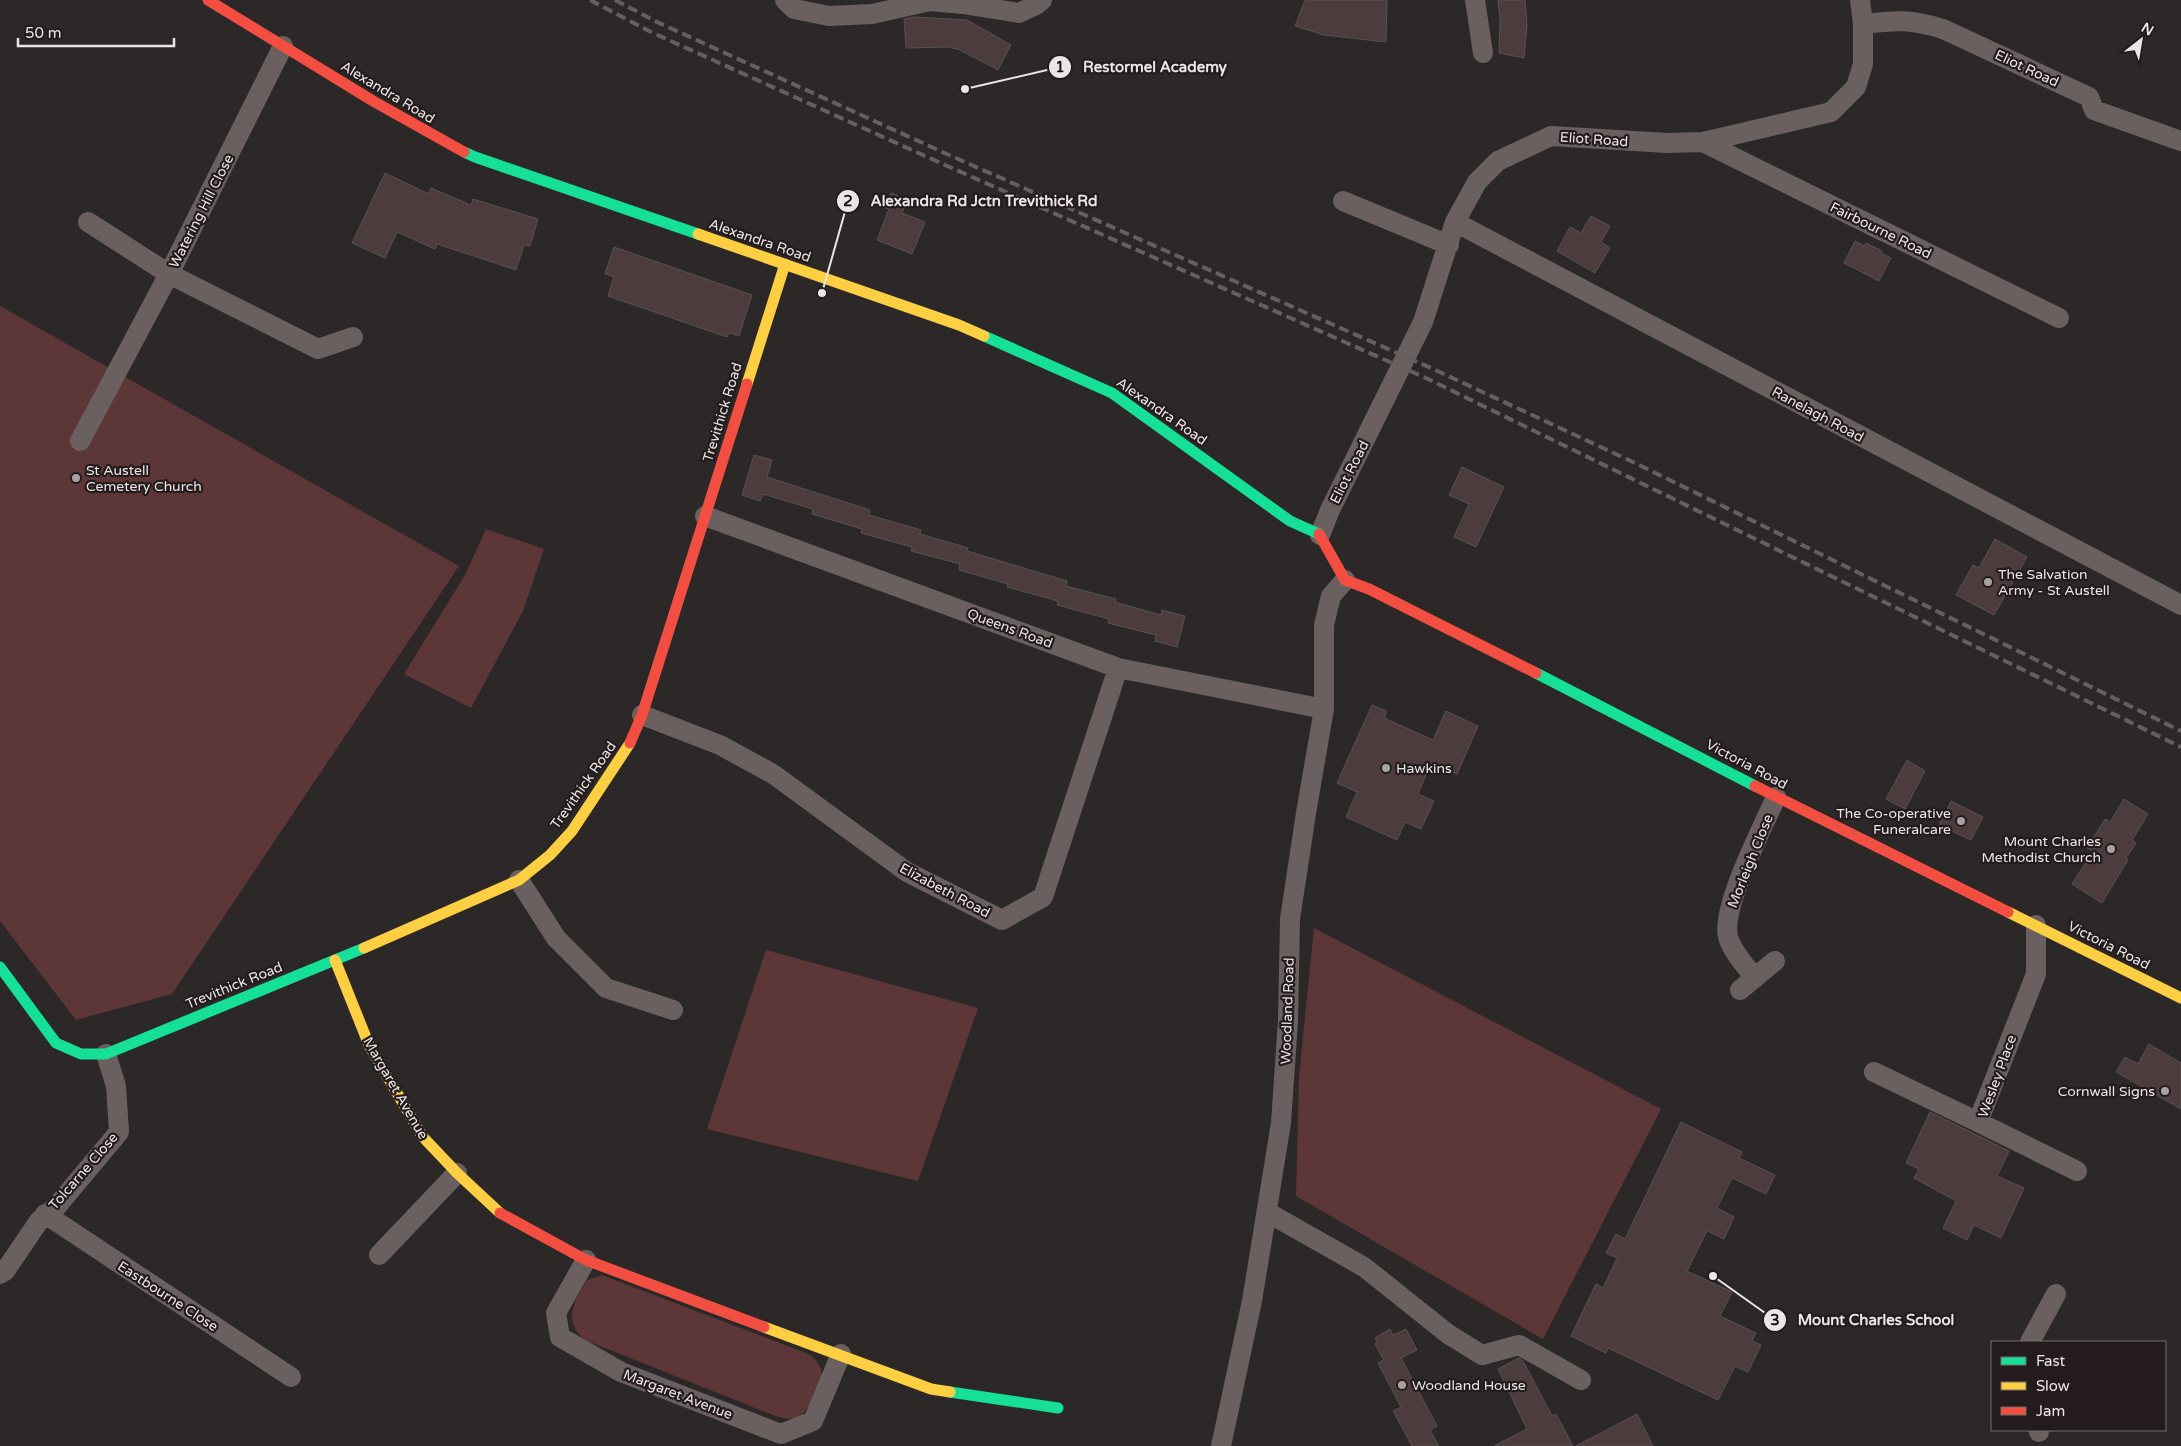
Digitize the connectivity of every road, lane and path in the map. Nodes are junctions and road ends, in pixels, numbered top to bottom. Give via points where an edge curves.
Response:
1 (208, 0) edge
2 (785, 0) edge
3 (1042, 0) edge
4 (1475, 0) edge
5 (1860, 0) edge
6 (1863, 24) junction
7 (283, 46) junction
8 (1483, 53) dead end
9 (2181, 141) edge
10 (1703, 142) junction
11 (1343, 201) dead end
12 (88, 222) dead end
13 (1455, 222) junction
14 (1449, 245) junction
15 (785, 264) junction
16 (169, 274) junction
17 (2059, 318) dead end
18 (353, 337) dead end
19 (80, 441) dead end
20 (705, 516) junction
21 (1320, 535) junction
22 (1345, 580) junction
23 (2181, 605) edge
24 (1118, 668) junction
25 (1324, 708) junction
26 (642, 715) junction
27 (1776, 797) junction
28 (519, 880) junction
29 (2036, 925) junction
30 (335, 960) junction
31 (1775, 961) dead end
32 (0, 967) edge
33 (1755, 978) junction
34 (1740, 990) dead end
35 (2181, 998) edge
36 (673, 1010) dead end
37 (106, 1054) junction
38 (1874, 1072) dead end
39 (1978, 1122) junction
40 (2077, 1171) dead end
41 (457, 1173) junction
42 (1267, 1212) junction
43 (45, 1214) junction
44 (379, 1255) dead end
45 (586, 1260) junction
46 (0, 1274) edge
47 (2056, 1294) dead end
48 (2031, 1341) edge
49 (841, 1354) junction
50 (291, 1377) dead end
51 (1581, 1380) dead end
52 (1058, 1408) dead end
53 (1221, 1446) edge

1 - 7 street, Alexandra Road
2 - 3 street via 794,9 828,16 872,14 930,1 1019,12
4 - 8 street
5 - 6 street, Eliot Road
6 - 9 street, Eliot Road via 1899,20 1943,30 2089,97 2094,110
6 - 10 street, Eliot Road via 1863,64 1856,87 1831,112
7 - 15 street, Alexandra Road via 415,126 475,157
7 - 16 street, Watering Hill Close
10 - 13 street, Eliot Road via 1551,136 1498,161 1477,182
10 - 17 street, Fairbourne Road
11 - 14 street
12 - 16 street
13 - 14 street, Eliot Road
13 - 23 street, Ranelagh Road
14 - 21 street, Eliot Road via 1423,322
15 - 20 street, Trevithick Road
15 - 21 street, Alexandra Road via 959,325 1112,393 1290,521
16 - 18 street, Watering Hill Close via 318,349
16 - 19 street
20 - 24 street, Queens Road
20 - 26 street, Trevithick Road
21 - 22 street
22 - 25 street, Woodland Road via 1331,596 1324,624
22 - 27 street, Victoria Road via 1440,624
24 - 25 street, Queens Road
24 - 26 street, Elizabeth Road via 1043,897 1002,920 907,872 773,774 720,745
25 - 42 street, Woodland Road via 1290,919 1284,1087
26 - 28 street, Trevithick Road via 626,751 572,832
27 - 29 street, Victoria Road
27 - 33 street, Morleigh Close via 1731,904 1727,928 1736,954
28 - 30 street, Trevithick Road
28 - 36 street via 556,938 606,988
29 - 35 street, Victoria Road
29 - 39 street, Wesley Place via 2036,974
30 - 37 street, Trevithick Road
30 - 41 street, Margaret Avenue via 369,1045 422,1136
31 - 33 street
32 - 37 street via 56,1043 81,1054
33 - 34 street
37 - 43 street, Tolcarne Close via 116,1086 119,1132 57,1206
38 - 39 street
39 - 40 street, Wesley Place
41 - 44 street
41 - 45 street, Margaret Avenue via 495,1210
42 - 51 street via 1364,1267 1448,1334 1482,1355 1518,1345
42 - 53 street, Woodland Road
43 - 46 street, Tolcarne Close
43 - 50 street, Eastbourne Close
45 - 49 street, Margaret Avenue
45 - 49 street, Margaret Avenue via 556,1313 560,1337 621,1372 781,1434 813,1421
47 - 48 street
49 - 52 street, Margaret Avenue via 931,1389

